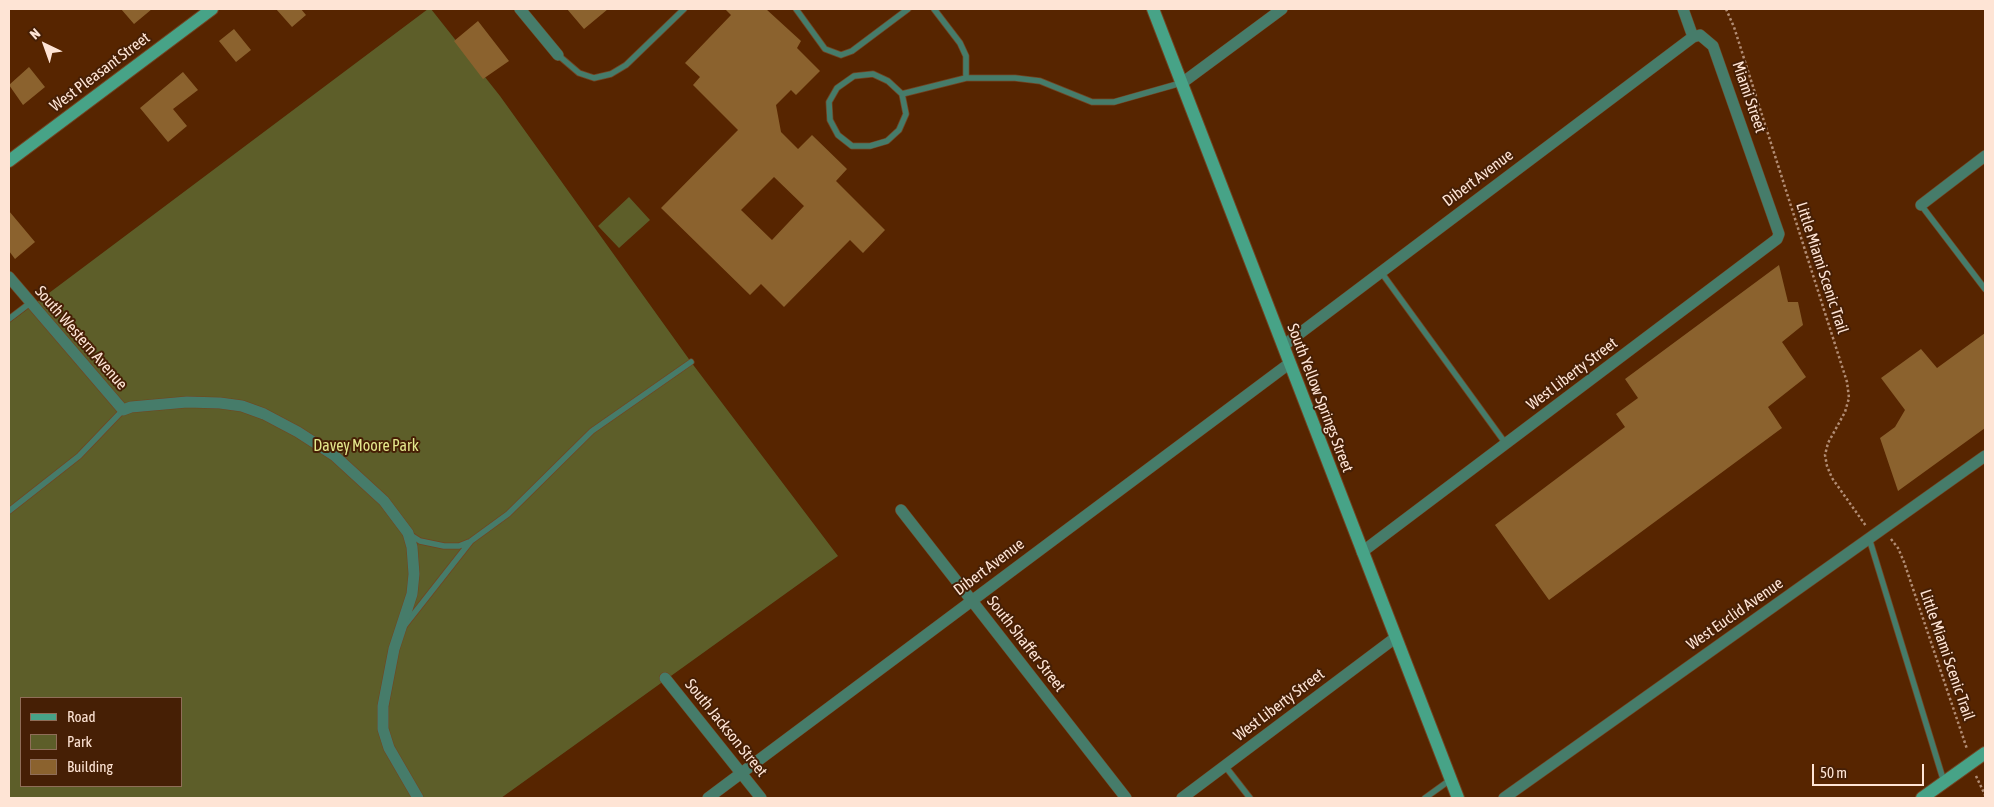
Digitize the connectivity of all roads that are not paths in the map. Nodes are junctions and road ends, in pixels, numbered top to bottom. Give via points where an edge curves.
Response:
1 (212, 9) edge
2 (520, 9) edge
3 (684, 9) edge
4 (796, 9) edge
5 (908, 9) edge
6 (934, 9) edge
7 (1153, 9) edge
8 (1282, 9) edge
9 (1683, 9) edge
10 (1693, 37) junction
11 (558, 55) joint
12 (966, 78) junction
13 (1182, 83) junction
14 (902, 94) junction
15 (1985, 156) edge
16 (9, 162) edge
17 (1921, 205) joint
18 (1771, 211) joint
19 (1381, 272) junction
20 (9, 277) edge
21 (1985, 290) edge
22 (30, 303) junction
23 (9, 319) edge
24 (1283, 346) junction
25 (692, 362) dead end
26 (1290, 363) junction
27 (123, 410) junction
28 (1506, 444) junction
29 (1985, 456) edge
30 (901, 510) dead end
31 (9, 511) edge
32 (408, 533) junction
33 (1870, 538) junction
34 (471, 541) junction
35 (1362, 552) junction
36 (972, 601) junction
37 (400, 633) junction
38 (1395, 638) junction
39 (665, 678) dead end
40 (1985, 753) edge
41 (1225, 766) junction
42 (741, 773) junction
43 (1450, 780) junction
44 (1944, 782) junction
45 (418, 798) edge
46 (708, 798) edge
47 (761, 798) edge
48 (1126, 798) edge
49 (1182, 798) edge
50 (1250, 798) edge
51 (1425, 798) edge
52 (1458, 798) edge
53 (1504, 798) edge
54 (1922, 798) edge

1 - 16 main road, West Pleasant Street
2 - 11 street
3 - 11 lane via 626,66 611,74 594,78 579,73
4 - 5 lane via 825,49 841,55 852,51
6 - 12 lane via 960,43 966,56
7 - 13 main road, South Yellow Springs Street
8 - 13 street
9 - 10 street
10 - 18 street, Miami Street via 1700,35 1712,46
10 - 19 street, Dibert Avenue
12 - 13 lane via 1040,81 1092,102 1114,102
12 - 14 lane
13 - 24 main road, South Yellow Springs Street
14 - 14 lane via 906,114 899,130 887,140 870,146 852,146 838,135 830,120 829,102 837,88 854,76 873,74 888,81
15 - 17 street
17 - 21 lane
18 - 28 street, West Liberty Street via 1779,234 1777,239
19 - 24 street, Dibert Avenue
19 - 28 lane
20 - 22 street, South Western Avenue
22 - 23 lane
22 - 27 street, South Western Avenue
24 - 26 main road, South Yellow Springs Street
25 - 34 lane via 592,431 508,514
26 - 35 main road, South Yellow Springs Street
26 - 36 street, Dibert Avenue
27 - 31 lane via 78,456
27 - 32 street, South Western Avenue via 187,402 220,402 264,414 335,456 358,475 384,501
28 - 35 street, West Liberty Street
29 - 33 street, West Euclid Avenue
30 - 36 street, South Shaffer Street
32 - 34 lane via 420,541 444,546 459,546
32 - 37 street, South Western Avenue via 414,574 412,594
33 - 44 lane
33 - 53 street, West Euclid Avenue
34 - 37 lane
35 - 38 main road, South Yellow Springs Street
36 - 42 street, Dibert Avenue
36 - 48 street, South Shaffer Street
37 - 45 street, South Western Avenue via 383,706 383,729 393,755
38 - 41 street, West Liberty Street
38 - 43 main road, South Yellow Springs Street
39 - 42 street, South Jackson Street
40 - 44 main road
41 - 49 street, West Liberty Street
41 - 50 lane
42 - 46 street, Dibert Avenue
42 - 47 street, South Jackson Street
43 - 51 lane
43 - 52 main road, South Yellow Springs Street
44 - 54 main road

